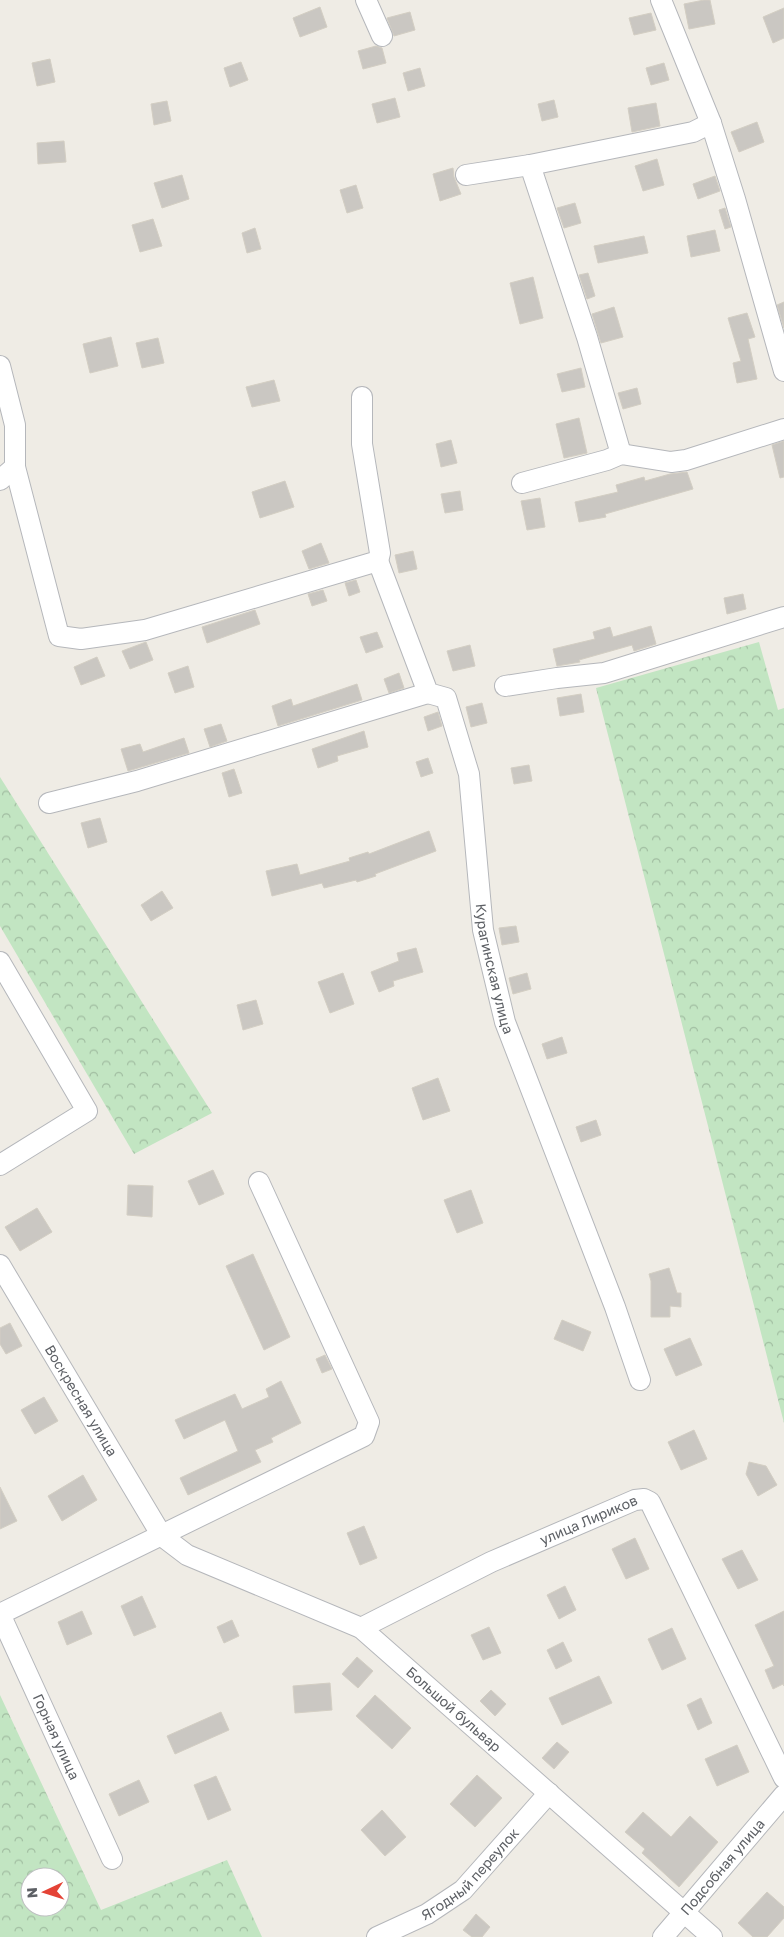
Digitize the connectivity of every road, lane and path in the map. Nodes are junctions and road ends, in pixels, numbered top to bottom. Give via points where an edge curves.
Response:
1 (366, 0) edge
2 (661, 0) edge
3 (382, 36) dead end
4 (711, 123) junction
5 (530, 165) junction
6 (466, 175) dead end
7 (0, 366) edge
8 (784, 372) edge
9 (362, 397) dead end
10 (784, 429) edge
11 (621, 454) junction
12 (7, 473) edge
13 (522, 483) dead end
14 (378, 561) junction
15 (784, 617) edge
16 (504, 686) dead end
17 (428, 693) junction
18 (49, 803) dead end
19 (0, 962) edge
20 (0, 1165) edge
21 (259, 1182) dead end
22 (0, 1265) edge
23 (640, 1380) dead end
24 (162, 1536) junction
25 (0, 1614) edge
26 (361, 1628) junction
27 (784, 1778) edge
28 (549, 1794) junction
29 (784, 1796) edge
30 (112, 1859) dead end
31 (684, 1912) junction
32 (377, 1937) edge
33 (663, 1937) edge
34 (712, 1937) edge

1 - 3 street
2 - 4 street
4 - 5 street via 693,132
4 - 8 street
5 - 6 street
5 - 11 street via 587,337
7 - 12 street via 15,425
9 - 14 street via 362,444 380,554
10 - 11 street via 686,460 671,462
11 - 13 street
12 - 14 street via 59,636 81,639 145,630
14 - 17 street
15 - 16 street via 604,673
17 - 18 street via 137,781
17 - 23 street, Курагинская улица via 446,698 469,774 483,930 505,1022
19 - 20 street via 87,1111
21 - 24 street via 369,1422 364,1436
22 - 24 street, Воскресная улица
24 - 25 street
24 - 26 street, Большой бульвар via 187,1555
25 - 30 street, Горная улица
26 - 27 street, улица Лириков via 491,1562 635,1500 644,1499 650,1502
26 - 28 street, Большой бульвар
28 - 31 street, Большой бульвар
28 - 32 street, Ягодный переулок via 463,1890 427,1914
29 - 31 street, Подсобная улица
31 - 33 street, Подсобная улица
31 - 34 street, Большой бульвар

